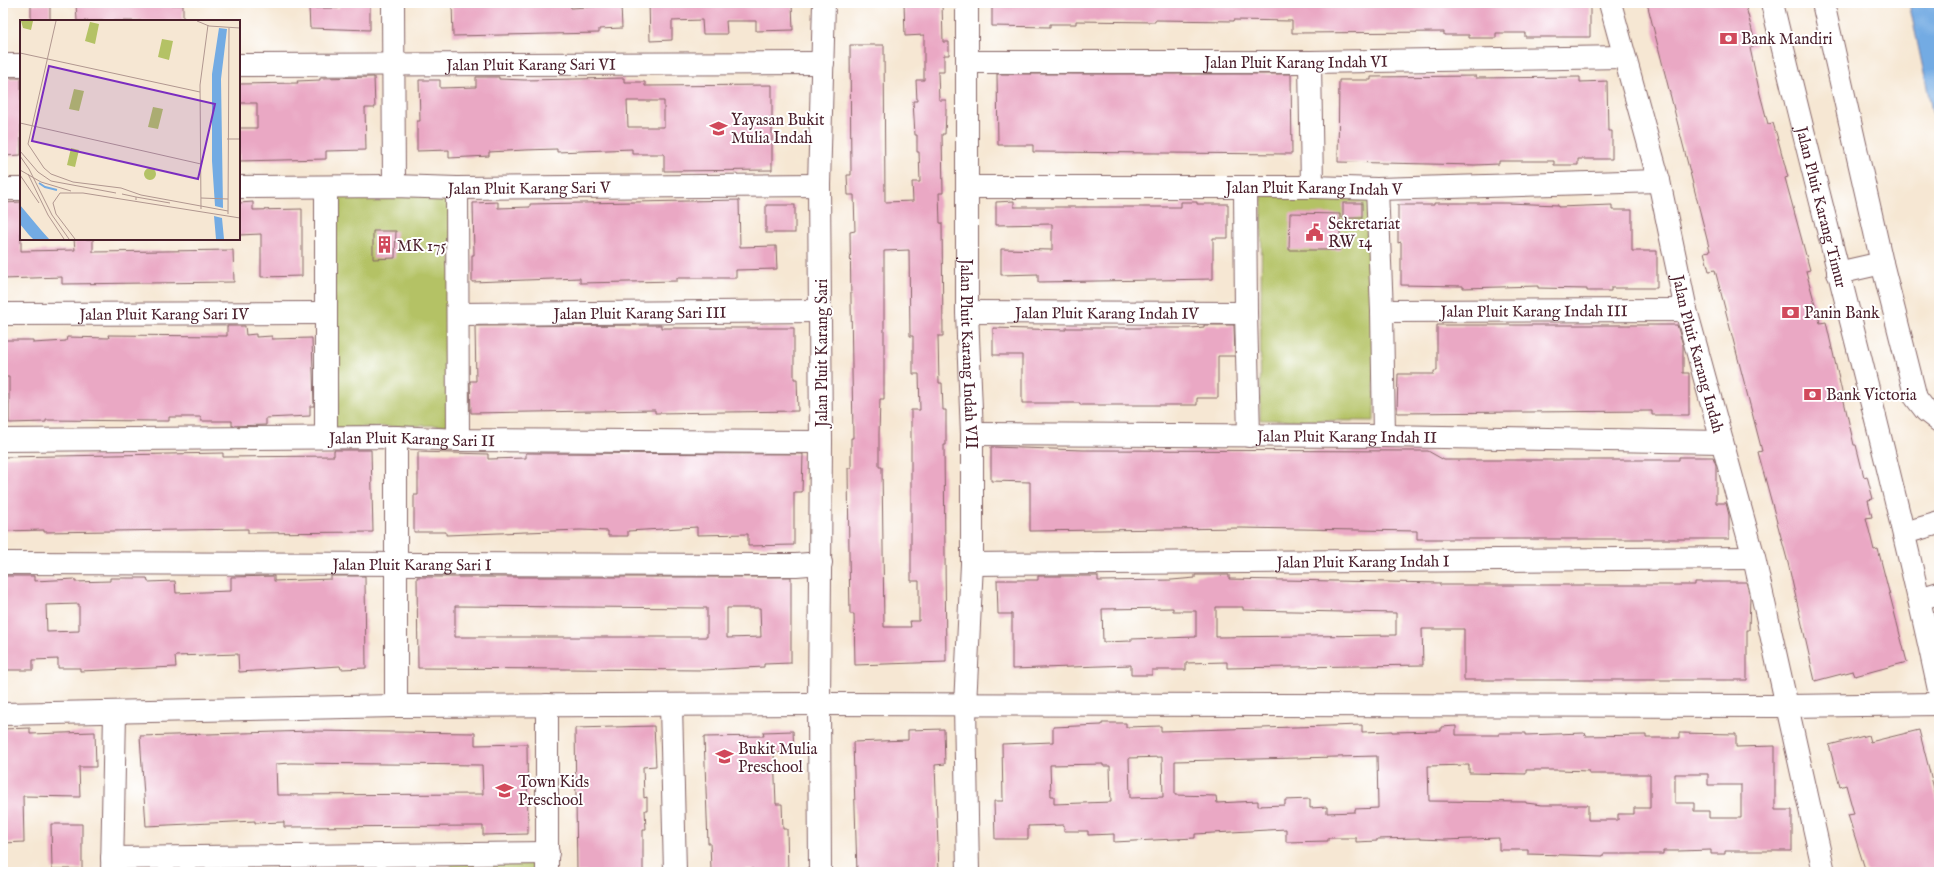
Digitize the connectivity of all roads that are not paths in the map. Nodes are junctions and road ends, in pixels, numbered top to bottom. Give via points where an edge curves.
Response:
1 (393, 3) edge
2 (824, 3) edge
3 (967, 3) edge
4 (1610, 3) edge
5 (1772, 3) edge
6 (1823, 3) edge
7 (1624, 57) junction
8 (967, 62) junction
9 (1310, 62) junction
10 (823, 63) junction
11 (3, 65) edge
12 (20, 65) edge
13 (240, 65) edge
14 (393, 66) junction
15 (1659, 181) junction
16 (819, 185) junction
17 (394, 186) junction
18 (240, 187) edge
19 (326, 187) junction
20 (1312, 187) junction
21 (457, 188) junction
22 (968, 188) junction
23 (1245, 188) junction
24 (3, 189) edge
25 (20, 189) edge
26 (1377, 189) junction
27 (1882, 263) junction
28 (1838, 273) junction
29 (1686, 310) junction
30 (820, 311) junction
31 (1382, 311) junction
32 (967, 312) junction
33 (1246, 313) junction
34 (3, 314) edge
35 (325, 314) junction
36 (459, 314) junction
37 (1939, 421) edge
38 (972, 434) junction
39 (1250, 436) junction
40 (1384, 436) junction
41 (326, 437) junction
42 (396, 437) junction
43 (3, 440) edge
44 (458, 440) junction
45 (821, 442) junction
46 (1722, 442) junction
47 (1939, 523) edge
48 (1904, 533) junction
49 (1754, 558) junction
50 (3, 563) edge
51 (395, 563) junction
52 (821, 563) junction
53 (972, 564) junction
54 (1929, 596) edge
55 (1939, 690) edge
56 (819, 704) junction
57 (1939, 704) edge
58 (671, 705) junction
59 (965, 705) junction
60 (396, 706) junction
61 (547, 706) junction
62 (1786, 706) junction
63 (115, 712) junction
64 (3, 714) edge
65 (548, 863) edge
66 (263, 864) edge
67 (437, 864) edge
68 (112, 865) edge
69 (674, 872) edge
70 (820, 872) edge
71 (968, 872) edge
72 (1824, 872) edge

1 - 14 street
2 - 10 street, Jalan Pluit Karang Sari
3 - 8 street, Jalan Pluit Karang Indah VII
4 - 7 street, Jalan Pluit Karang Indah
5 - 28 street, Jalan Pluit Karang Timur
6 - 27 street
7 - 9 street, Jalan Pluit Karang Indah VI
7 - 15 street, Jalan Pluit Karang Indah
8 - 9 street, Jalan Pluit Karang Indah VI
8 - 22 street, Jalan Pluit Karang Indah VII
9 - 20 street
10 - 14 street, Jalan Pluit Karang Sari VI
10 - 16 street, Jalan Pluit Karang Sari
11 - 12 street
13 - 14 street, Jalan Pluit Karang Sari VI
14 - 17 street
15 - 26 street, Jalan Pluit Karang Indah V
15 - 29 street, Jalan Pluit Karang Indah
16 - 21 street, Jalan Pluit Karang Sari V
16 - 30 street, Jalan Pluit Karang Sari
17 - 19 street, Jalan Pluit Karang Sari V
17 - 21 street, Jalan Pluit Karang Sari V
18 - 19 street, Jalan Pluit Karang Sari V
19 - 35 street
20 - 23 street, Jalan Pluit Karang Indah V
20 - 26 street, Jalan Pluit Karang Indah V
21 - 36 street
22 - 23 street, Jalan Pluit Karang Indah V
22 - 32 street, Jalan Pluit Karang Indah VII
23 - 33 street
24 - 25 street
26 - 31 street
27 - 28 street
27 - 37 street via 1916,398 1926,411
28 - 48 street, Jalan Pluit Karang Timur
29 - 31 street, Jalan Pluit Karang Indah III
29 - 46 street, Jalan Pluit Karang Indah
30 - 36 street, Jalan Pluit Karang Sari III
30 - 45 street, Jalan Pluit Karang Sari
31 - 40 street
32 - 33 street, Jalan Pluit Karang Indah IV
32 - 38 street, Jalan Pluit Karang Indah VII
33 - 39 street
34 - 35 street, Jalan Pluit Karang Sari IV
35 - 41 street
36 - 44 street
38 - 39 street, Jalan Pluit Karang Indah II
38 - 53 street, Jalan Pluit Karang Indah VII
39 - 40 street, Jalan Pluit Karang Indah II
40 - 46 street, Jalan Pluit Karang Indah II
41 - 42 street, Jalan Pluit Karang Sari II
41 - 43 street, Jalan Pluit Karang Sari II
42 - 44 street, Jalan Pluit Karang Sari II
42 - 51 street
44 - 45 street, Jalan Pluit Karang Sari II
45 - 52 street, Jalan Pluit Karang Sari
46 - 49 street, Jalan Pluit Karang Indah
47 - 48 street
48 - 54 street, Jalan Pluit Karang Timur
49 - 53 street, Jalan Pluit Karang Indah I
49 - 62 street, Jalan Pluit Karang Indah
50 - 51 street, Jalan Pluit Karang Sari I
51 - 52 street, Jalan Pluit Karang Sari I
51 - 60 street
52 - 56 street, Jalan Pluit Karang Sari
53 - 59 street, Jalan Pluit Karang Indah VII
54 - 55 street, Jalan Pluit Karang Timur
56 - 58 street
56 - 59 street
56 - 70 street, Jalan Pluit Karang Sari
57 - 62 street
58 - 61 street
58 - 69 street
59 - 62 street
59 - 71 street, Jalan Pluit Karang Indah VII
60 - 61 street
60 - 63 street
61 - 65 street
62 - 72 street, Jalan Pluit Karang Indah
63 - 64 street
63 - 68 street
65 - 67 street
66 - 67 street via 350,854
66 - 68 street

